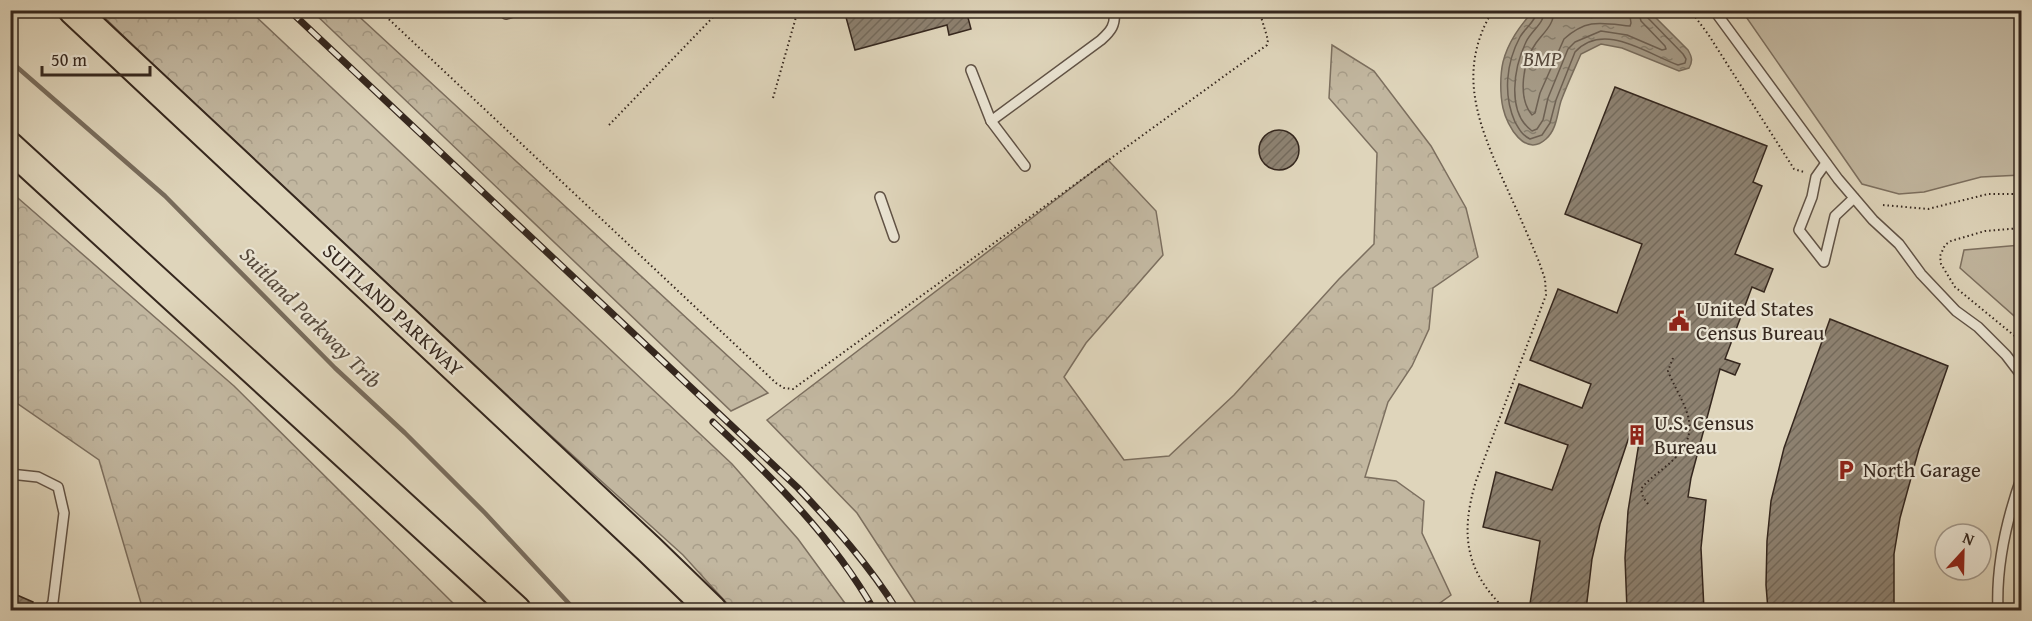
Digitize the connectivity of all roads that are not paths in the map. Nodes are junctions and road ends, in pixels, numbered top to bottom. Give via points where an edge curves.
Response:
1 (73, 10) edge
2 (519, 10) edge
3 (1114, 10) edge
4 (1714, 10) edge
5 (507, 14) dead end
6 (971, 70) dead end
7 (991, 121) junction
8 (10, 147) edge
9 (1826, 163) junction
10 (1025, 166) dead end
11 (880, 197) dead end
12 (1854, 198) junction
13 (894, 237) dead end
14 (2022, 376) edge
15 (10, 474) edge
16 (2022, 476) edge
17 (49, 610) edge
18 (516, 610) edge
19 (712, 610) edge
20 (1998, 610) edge

1 - 19 highway, SUITLAND PARKWAY
2 - 5 lane
3 - 7 lane via 1112,30 1101,40
4 - 9 lane
6 - 7 lane
7 - 10 lane
8 - 18 highway
9 - 12 lane
9 - 12 lane via 1816,177 1799,230 1824,262 1835,216
11 - 13 lane
12 - 14 lane via 1899,244 1921,274 2006,355
15 - 17 lane via 38,477 58,487 64,513
16 - 20 lane via 2011,506 2000,561

